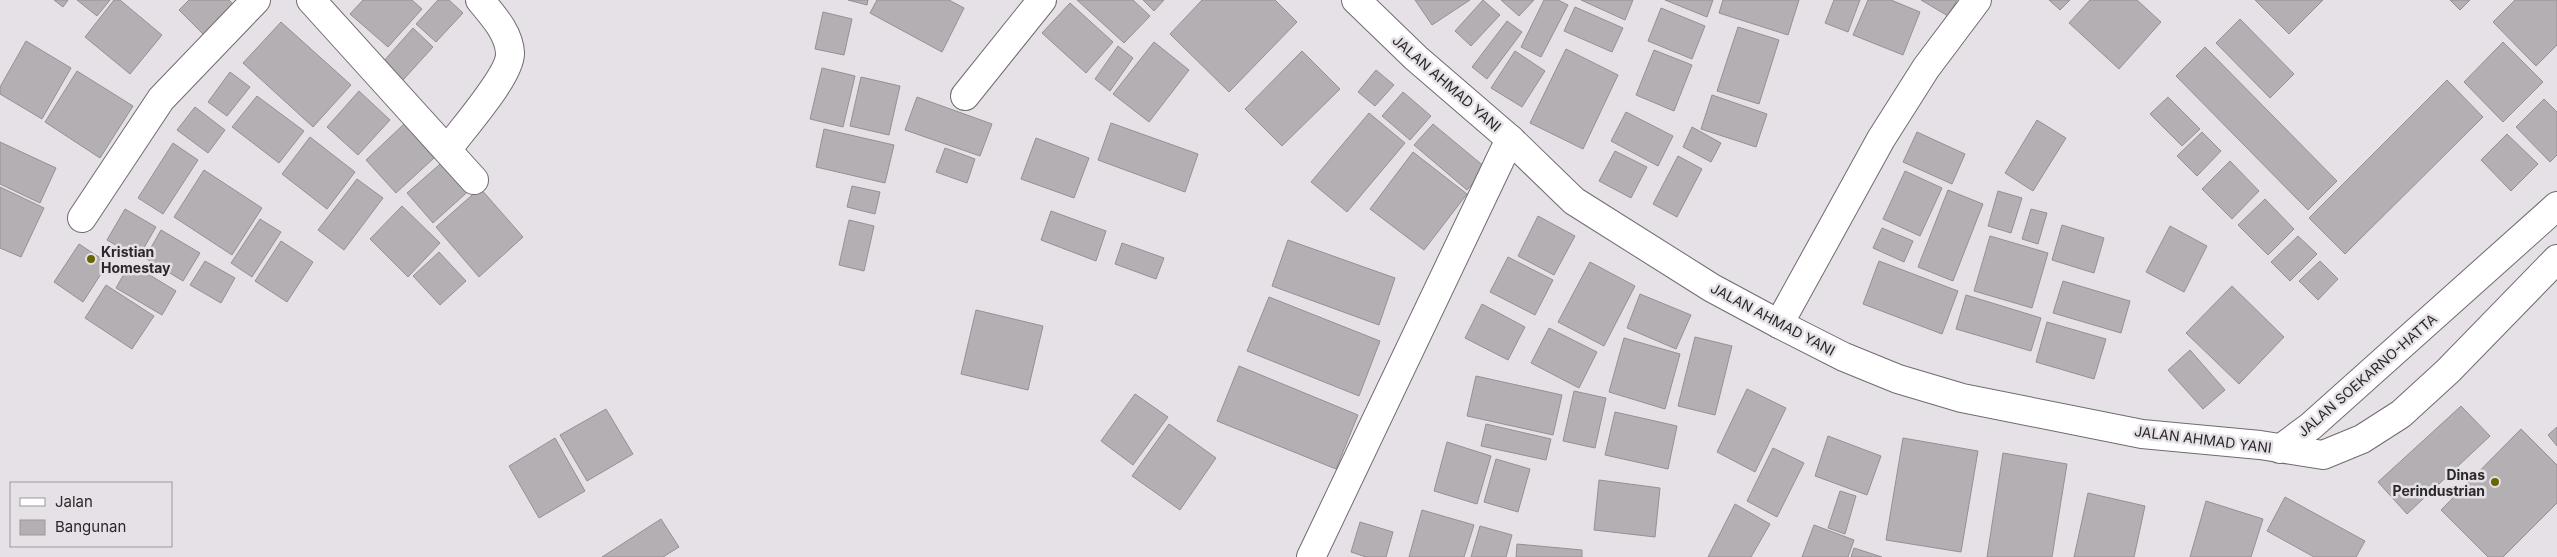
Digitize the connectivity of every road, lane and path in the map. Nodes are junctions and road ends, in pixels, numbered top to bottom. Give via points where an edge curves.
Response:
1 (256, 0) edge
2 (311, 0) edge
3 (480, 0) edge
4 (1042, 0) edge
5 (1356, 0) edge
6 (1977, 0) edge
7 (966, 96) dead end
8 (1510, 139) junction
9 (448, 149) junction
10 (474, 180) dead end
11 (2557, 206) edge
12 (82, 218) dead end
13 (2557, 259) edge
14 (1778, 324) junction
15 (2280, 449) junction
16 (1311, 557) edge

1 - 12 main road via 161,99
2 - 9 main road
3 - 9 main road via 506,37 510,54 505,73
4 - 7 main road
5 - 8 main road, JALAN AHMAD YANI via 1416,58
6 - 14 main road via 1926,68 1881,139
8 - 14 main road, JALAN AHMAD YANI via 1574,201 1712,288
8 - 16 main road
9 - 10 main road
11 - 15 main road, JALAN SOEKARNO-HATTA via 2311,426
13 - 15 main road, JALAN SOEKARNO-HATTA via 2448,371 2401,414 2362,439 2323,455
14 - 15 main road, JALAN AHMAD YANI via 1844,357 1962,398 2142,434

